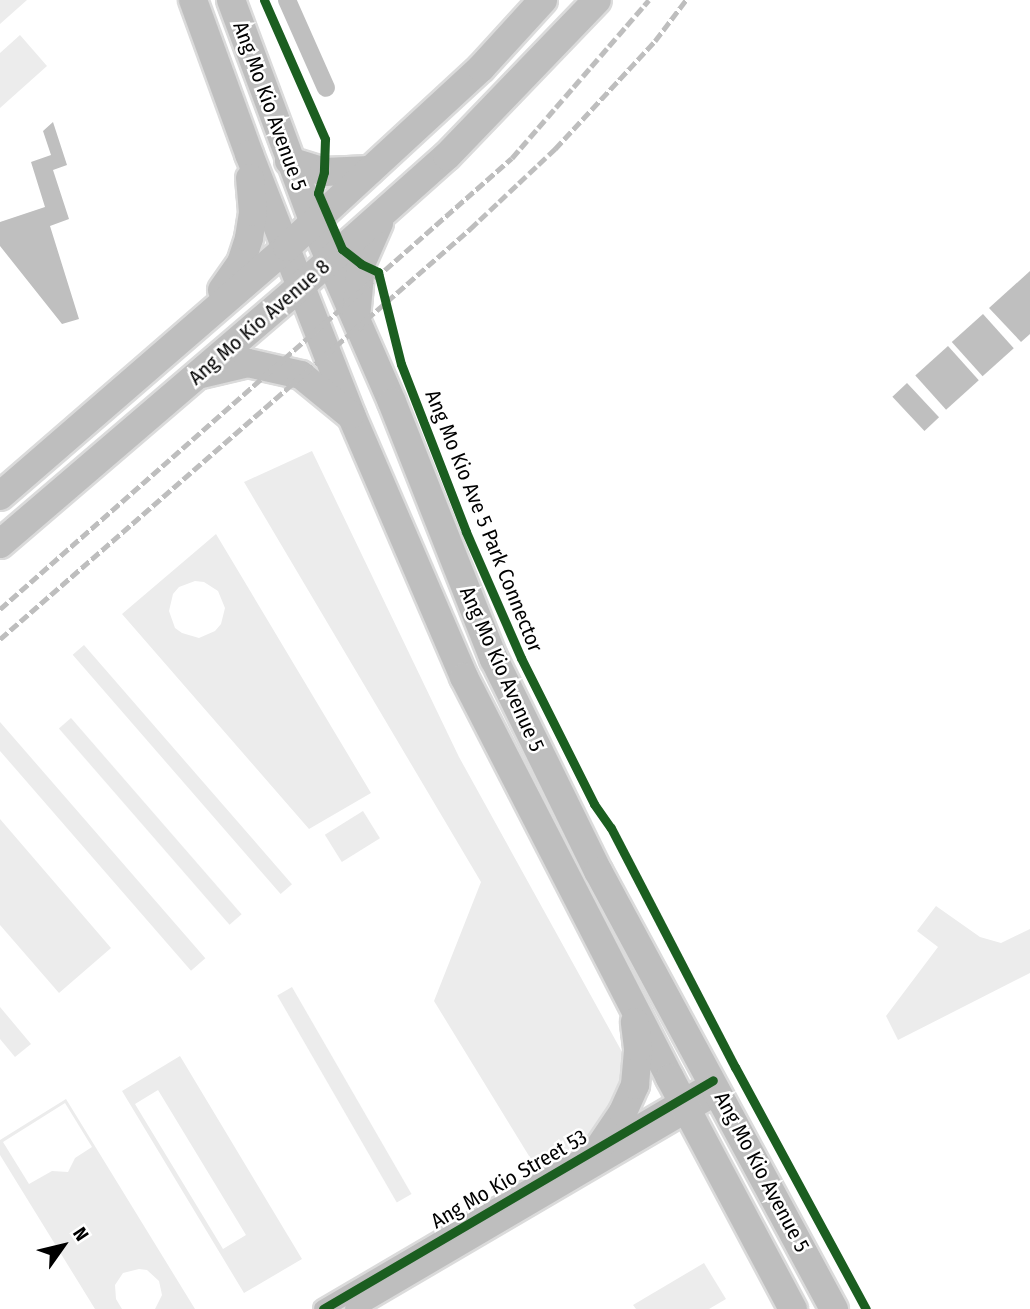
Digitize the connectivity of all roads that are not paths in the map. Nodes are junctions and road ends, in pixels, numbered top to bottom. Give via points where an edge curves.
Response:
1 (193, 0) edge
2 (231, 0) edge
3 (543, 0) edge
4 (597, 0) edge
5 (249, 154) junction
6 (289, 161) junction
7 (370, 170) junction
8 (383, 214) junction
9 (313, 221) junction
10 (287, 247) junction
11 (330, 260) junction
12 (301, 286) junction
13 (202, 318) junction
14 (356, 321) junction
15 (197, 375) junction
16 (352, 417) junction
17 (0, 496) edge
18 (0, 544) edge
19 (634, 1008) junction
20 (717, 1087) junction
21 (685, 1105) junction
22 (600, 1146) junction
23 (323, 1309) edge
24 (354, 1309) edge
25 (793, 1309) edge
26 (834, 1309) edge

1 - 5 main road, Ang Mo Kio Avenue 5
2 - 6 main road, Ang Mo Kio Avenue 5
3 - 7 main road, Ang Mo Kio Avenue 8 via 481,68
4 - 8 main road, Ang Mo Kio Avenue 8 via 499,105
5 - 10 main road, Ang Mo Kio Avenue 5
5 - 13 main road via 253,212 249,238 241,262
6 - 7 main road via 324,172
6 - 9 main road, Ang Mo Kio Avenue 5
7 - 9 main road, Ang Mo Kio Avenue 8
8 - 11 main road, Ang Mo Kio Avenue 8
8 - 14 main road via 361,264
9 - 10 main road, Ang Mo Kio Avenue 8
9 - 11 main road, Ang Mo Kio Avenue 5
10 - 12 main road, Ang Mo Kio Avenue 5
10 - 13 main road, Ang Mo Kio Avenue 8
11 - 12 main road, Ang Mo Kio Avenue 8
11 - 14 main road, Ang Mo Kio Avenue 5
12 - 15 main road, Ang Mo Kio Avenue 8
12 - 16 main road, Ang Mo Kio Avenue 5
13 - 17 main road, Ang Mo Kio Avenue 8
14 - 20 main road, Ang Mo Kio Avenue 5 via 494,659 556,790
15 - 16 main road via 248,363 301,375
15 - 18 main road, Ang Mo Kio Avenue 8
16 - 19 main road, Ang Mo Kio Avenue 5 via 464,677
19 - 21 main road, Ang Mo Kio Avenue 5
19 - 22 main road via 635,1084
20 - 21 street, Ang Mo Kio Street 53
20 - 26 main road, Ang Mo Kio Avenue 5
21 - 22 street, Ang Mo Kio Street 53
21 - 24 street, Ang Mo Kio Street 53
21 - 25 main road, Ang Mo Kio Avenue 5
22 - 23 street, Ang Mo Kio Street 53

